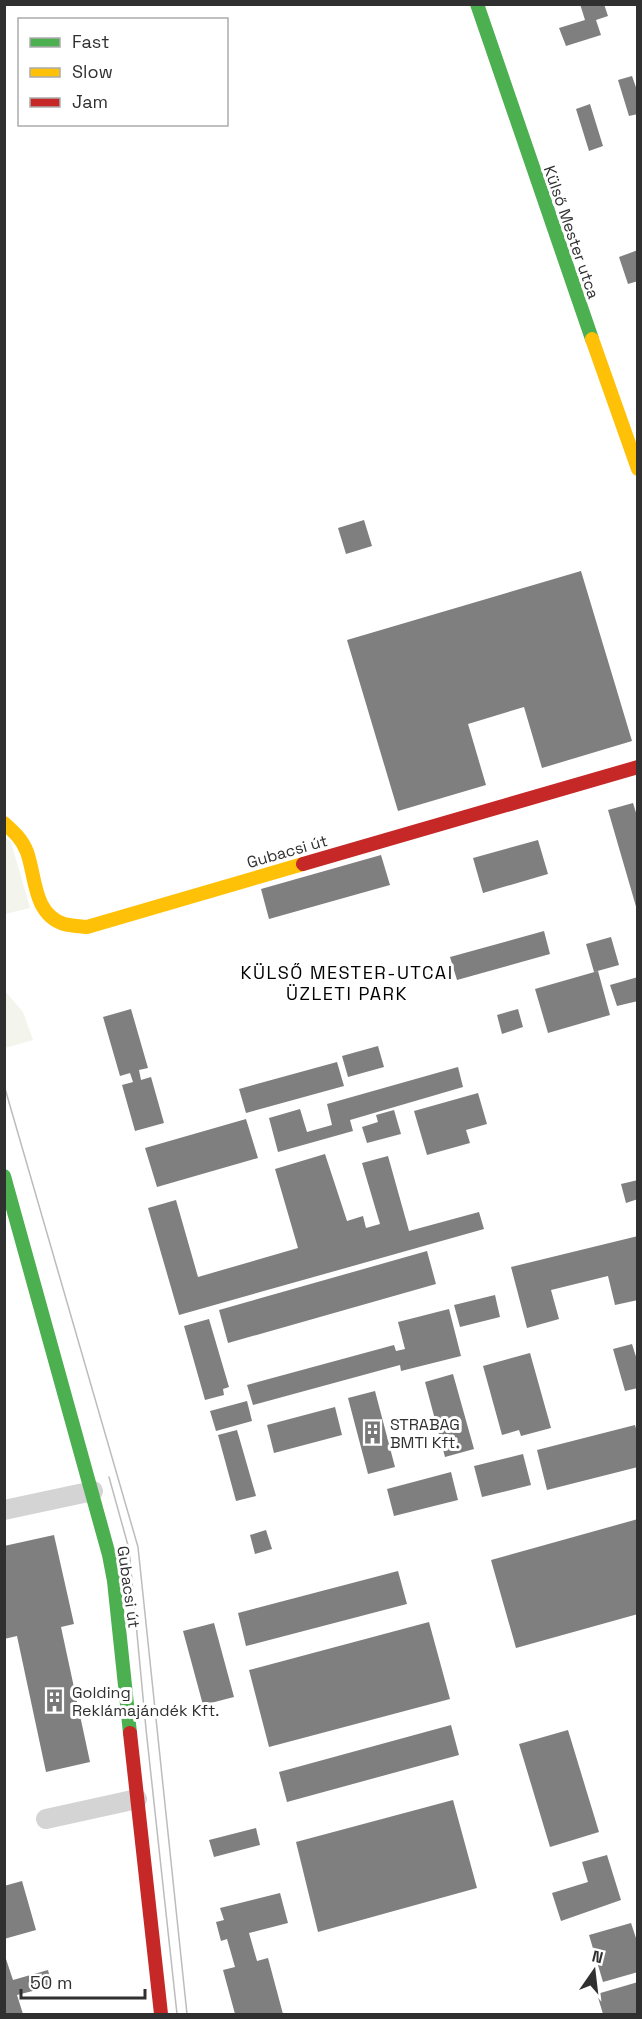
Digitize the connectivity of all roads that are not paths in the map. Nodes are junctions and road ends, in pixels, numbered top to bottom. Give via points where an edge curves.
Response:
1 (477, 4) edge
2 (638, 469) edge
3 (638, 767) edge
4 (4, 823) edge
5 (4, 1176) edge
6 (8, 1203) edge
7 (93, 1491) junction
8 (4, 1510) edge
9 (137, 1799) junction
10 (46, 1819) dead end
11 (161, 2014) edge

1 - 2 street, Külső Mester utca
3 - 4 street, Gubacsi út via 87,927 71,927 51,919 39,902 26,848
5 - 6 street, Gubacsi út
6 - 7 street, Gubacsi út
7 - 8 street
7 - 9 street, Gubacsi út via 114,1581
9 - 10 street
9 - 11 street, Gubacsi út

